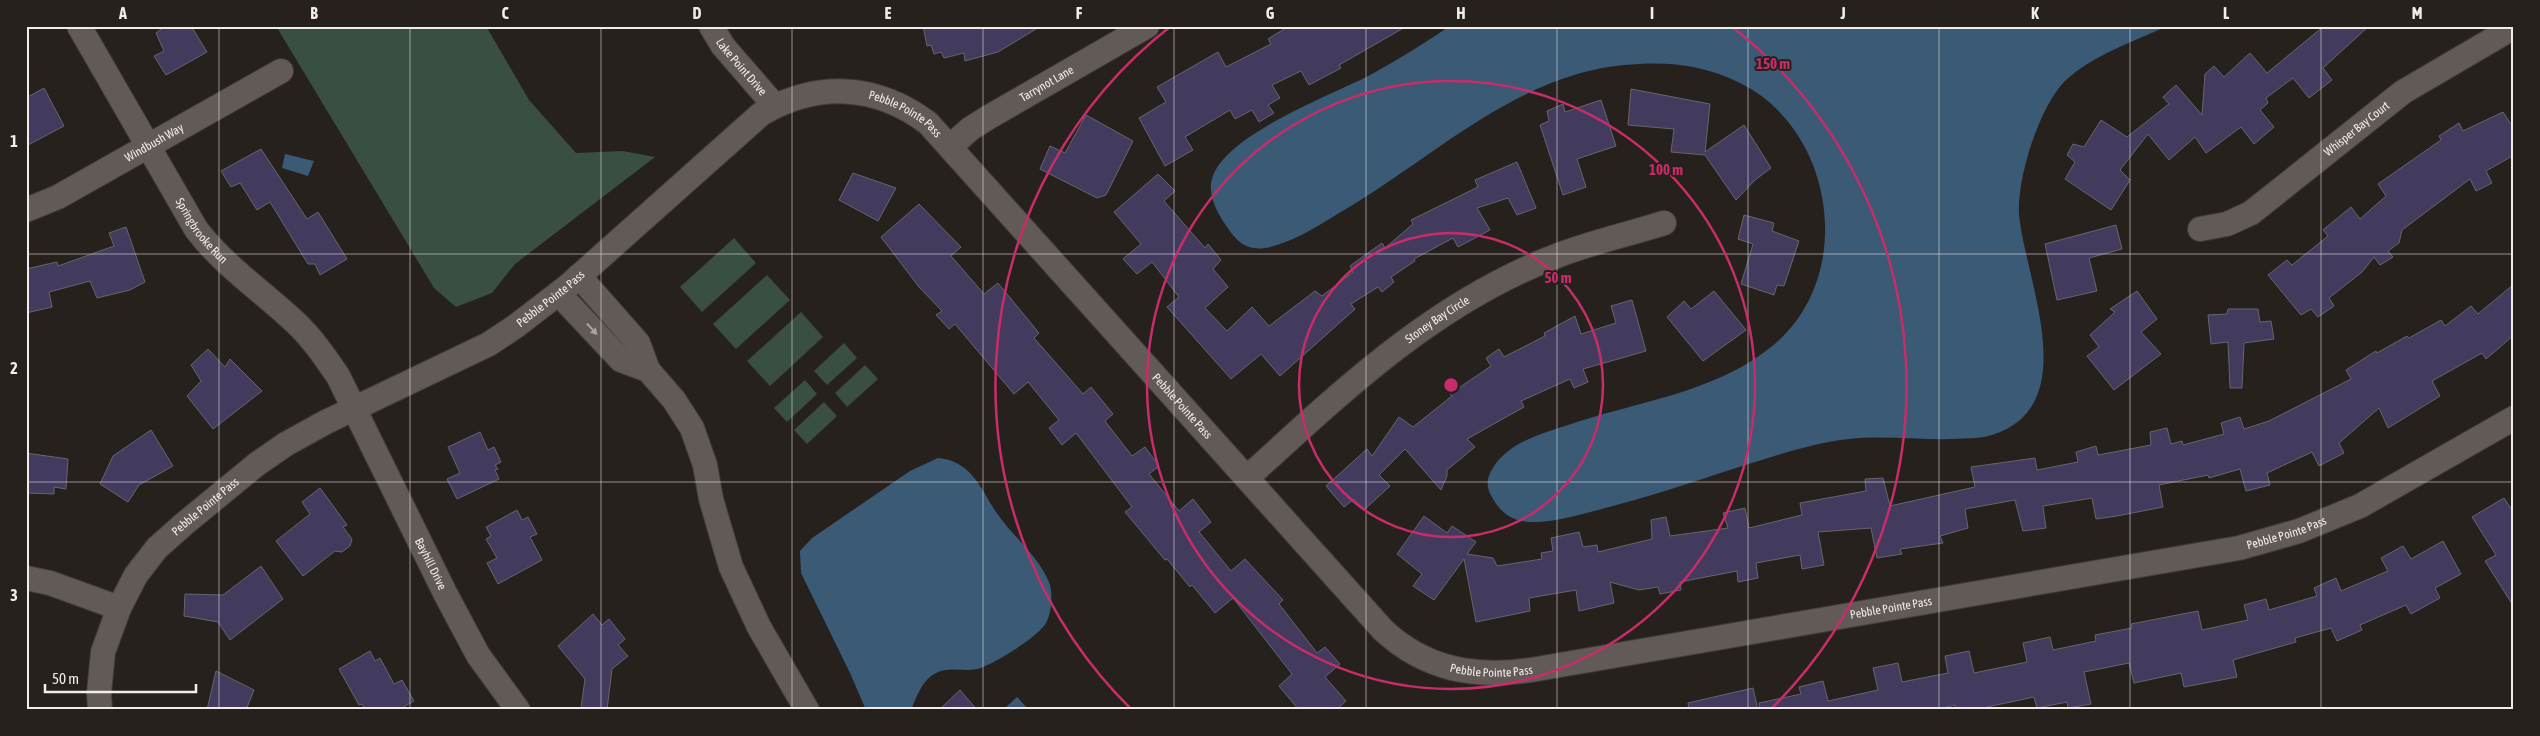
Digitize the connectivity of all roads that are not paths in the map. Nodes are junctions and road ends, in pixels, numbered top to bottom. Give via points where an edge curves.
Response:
1 (79, 26) edge
2 (711, 26) edge
3 (1147, 26) edge
4 (2514, 27) edge
5 (281, 71) dead end
6 (775, 106) junction
7 (950, 146) junction
8 (149, 147) junction
9 (26, 210) edge
10 (1664, 223) dead end
11 (2200, 230) dead end
12 (580, 276) junction
13 (559, 294) junction
14 (648, 370) junction
15 (354, 410) junction
16 (2514, 418) edge
17 (1247, 478) junction
18 (26, 578) edge
19 (119, 608) junction
20 (100, 710) edge
21 (518, 710) edge
22 (807, 710) edge

1 - 8 street, Springbrooke Run
2 - 6 street, Lake Point Drive via 723,46
3 - 7 street, Tarrynot Lane via 988,117
4 - 11 street, Whisper Bay Court via 2403,92 2251,213 2227,224
5 - 8 street, Windbush Way
6 - 7 street, Pebble Pointe Pass via 804,95 828,91 878,96 917,115
6 - 12 street, Pebble Pointe Pass via 748,125
7 - 17 street, Pebble Pointe Pass
8 - 9 street, Windbush Way via 58,197
8 - 15 street, Springbrooke Run via 208,245 295,323 318,348 338,376
10 - 17 street, Stoney Bay Circle via 1560,254 1521,271 1434,319 1362,373
12 - 13 street, Pebble Pointe Pass
12 - 14 street via 638,343
13 -> 14 street via 621,360
13 - 15 street, Pebble Pointe Pass via 489,344
14 - 22 street via 674,400 692,428 731,567 759,627
15 - 19 street, Pebble Pointe Pass via 286,444 184,524 157,548 136,575
15 - 21 street, Bayhill Drive via 474,647
16 - 17 street, Pebble Pointe Pass via 2360,506 2268,541 1509,674 1471,673 1444,666 1397,643
18 - 19 street
19 - 20 street, Pebble Pointe Pass via 103,652

